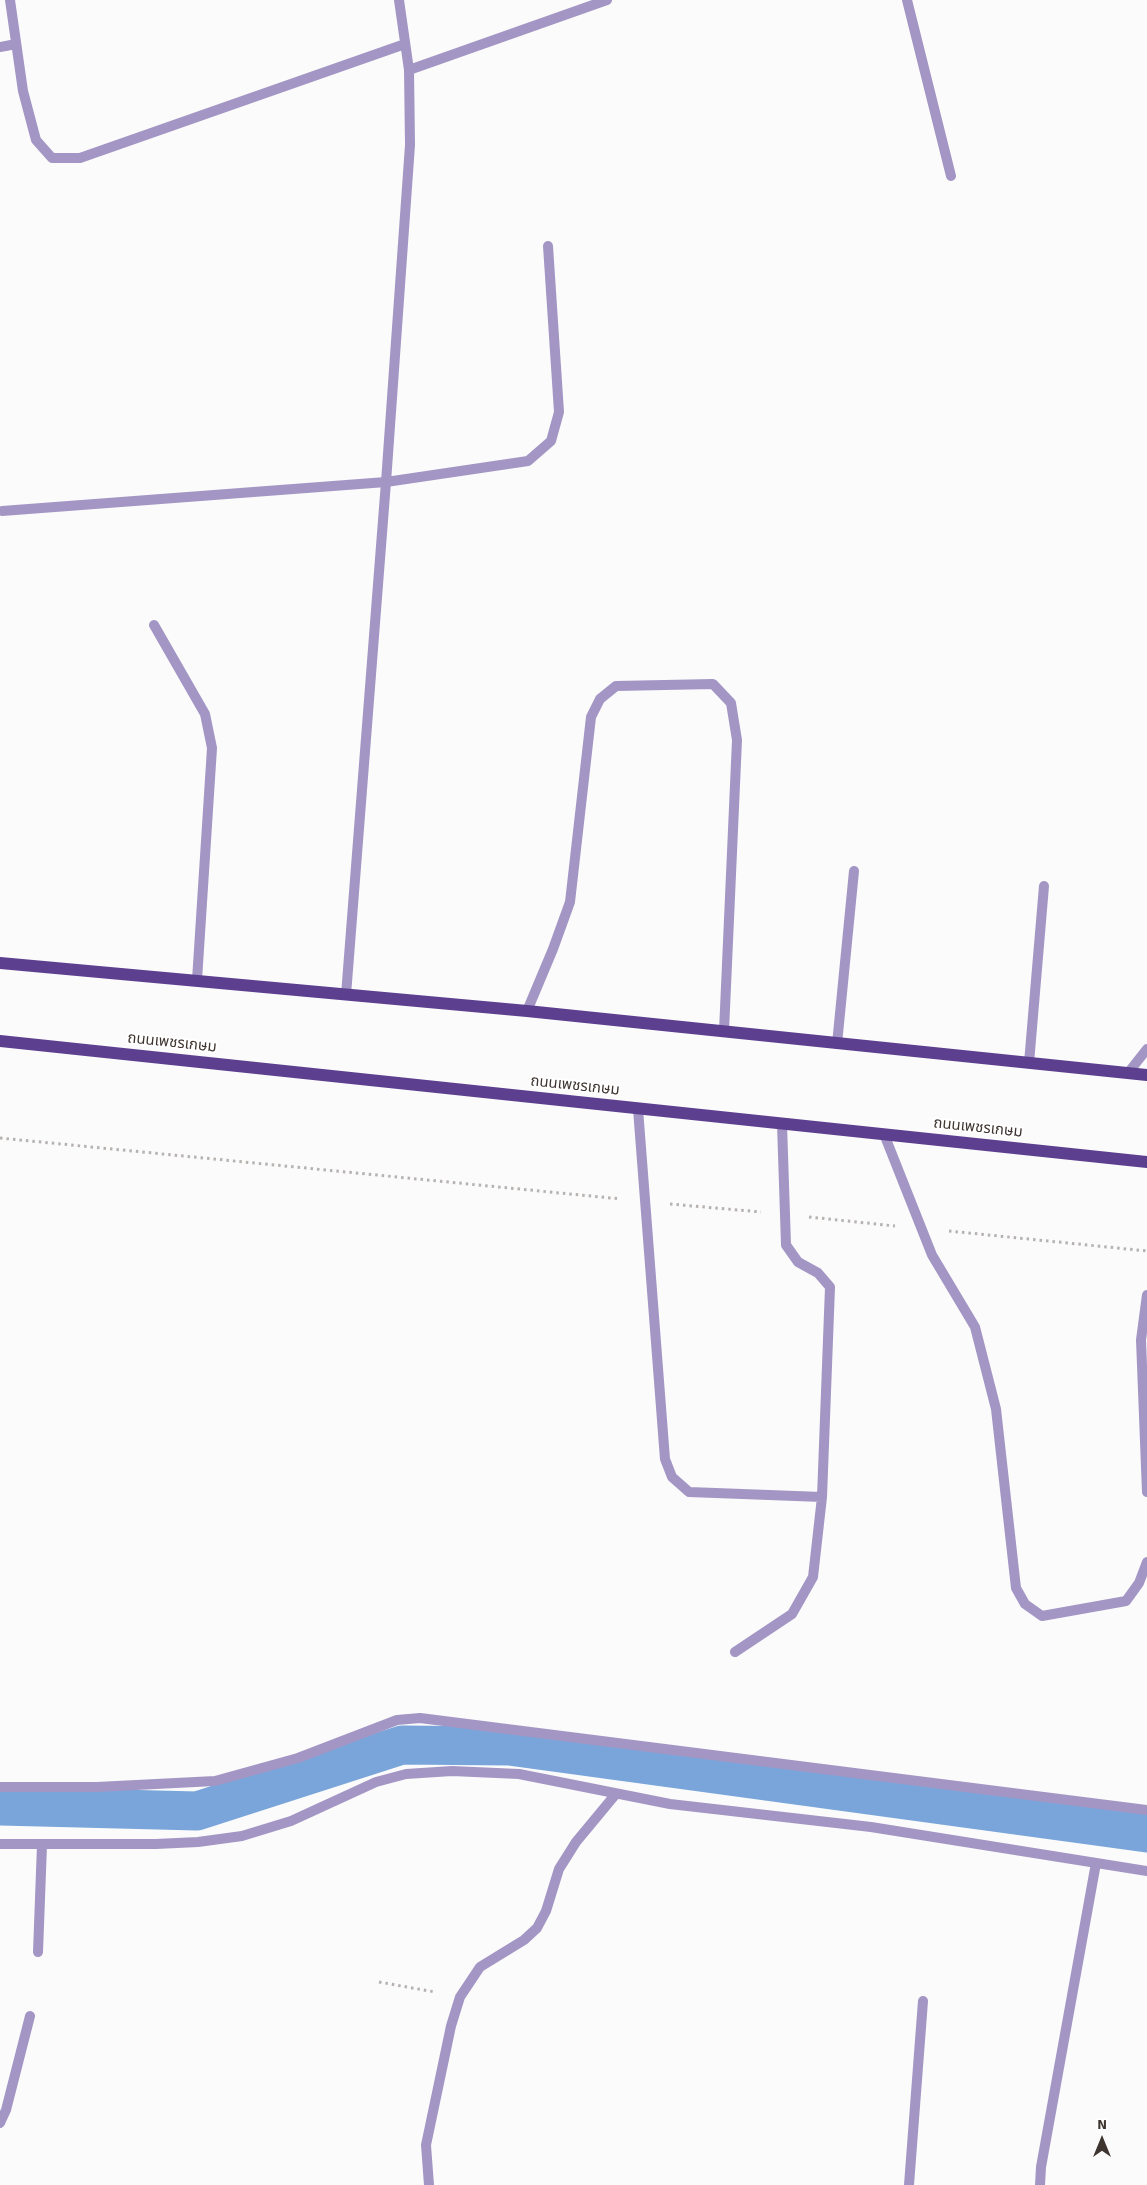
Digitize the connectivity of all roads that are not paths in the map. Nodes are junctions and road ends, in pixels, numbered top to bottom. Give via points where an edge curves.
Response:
1 (10, 0) edge
2 (399, 0) edge
3 (607, 0) edge
4 (907, 0) edge
5 (16, 44) junction
6 (405, 44) junction
7 (0, 48) edge
8 (410, 70) junction
9 (950, 176) dead end
10 (548, 246) dead end
11 (386, 482) junction
12 (2, 511) dead end
13 (154, 626) dead end
14 (854, 870) dead end
15 (1044, 886) dead end
16 (1, 963) edge
17 (197, 980) junction
18 (346, 995) junction
19 (526, 1011) junction
20 (724, 1031) junction
21 (0, 1041) edge
22 (837, 1044) junction
23 (1147, 1050) edge
24 (1029, 1064) junction
25 (1128, 1073) junction
26 (1147, 1075) edge
27 (638, 1109) junction
28 (782, 1124) junction
29 (884, 1134) junction
30 (1147, 1162) edge
31 (1147, 1295) edge
32 (1147, 1492) edge
33 (822, 1497) junction
34 (1147, 1562) edge
35 (735, 1652) dead end
36 (0, 1787) edge
37 (615, 1795) junction
38 (1147, 1810) edge
39 (0, 1844) edge
40 (42, 1844) junction
41 (1096, 1863) junction
42 (1147, 1870) edge
43 (38, 1952) dead end
44 (923, 2001) dead end
45 (30, 2016) dead end
46 (0, 2123) edge
47 (429, 2185) edge
48 (909, 2185) edge
49 (1040, 2185) edge

1 - 5 street
2 - 6 street
3 - 8 street
4 - 9 street
5 - 6 street via 22,91 36,140 52,158 80,158
5 - 7 street
6 - 8 street
8 - 11 street via 410,145
10 - 11 street via 559,412 551,441 528,461
11 - 12 street
11 - 18 street
13 - 17 street via 205,714 212,748
14 - 22 street
15 - 24 street
16 - 17 main road
17 - 18 main road
18 - 19 main road
19 - 20 main road
19 - 20 street via 570,902 592,717 600,699 616,686 713,684 731,703 737,740
20 - 22 main road
21 - 27 main road, ถนนเพชรเกษม
22 - 24 main road
23 - 25 street
24 - 25 main road
25 - 26 main road
27 - 28 main road, ถนนเพชรเกษม
27 - 33 street via 665,1459 672,1477 689,1492
28 - 29 main road, ถนนเพชรเกษม
28 - 33 street via 786,1245 798,1262 818,1272 830,1287
29 - 30 main road, ถนนเพชรเกษม
29 - 34 street via 932,1255 975,1327 996,1409 1016,1588 1024,1604 1042,1616 1126,1601 1139,1583
31 - 32 street via 1141,1340
33 - 35 street via 814,1576 792,1614
36 - 38 street via 96,1787 215,1781 298,1758 397,1720 420,1718
37 - 40 street via 519,1774 452,1771 406,1774 376,1782 291,1821 242,1836 156,1844
37 - 41 street via 871,1827
37 - 47 street via 576,1842 559,1869 538,1928 480,1967 460,1997 426,2145
39 - 40 street
40 - 43 street
41 - 42 street
41 - 49 street
44 - 48 street
45 - 46 street

